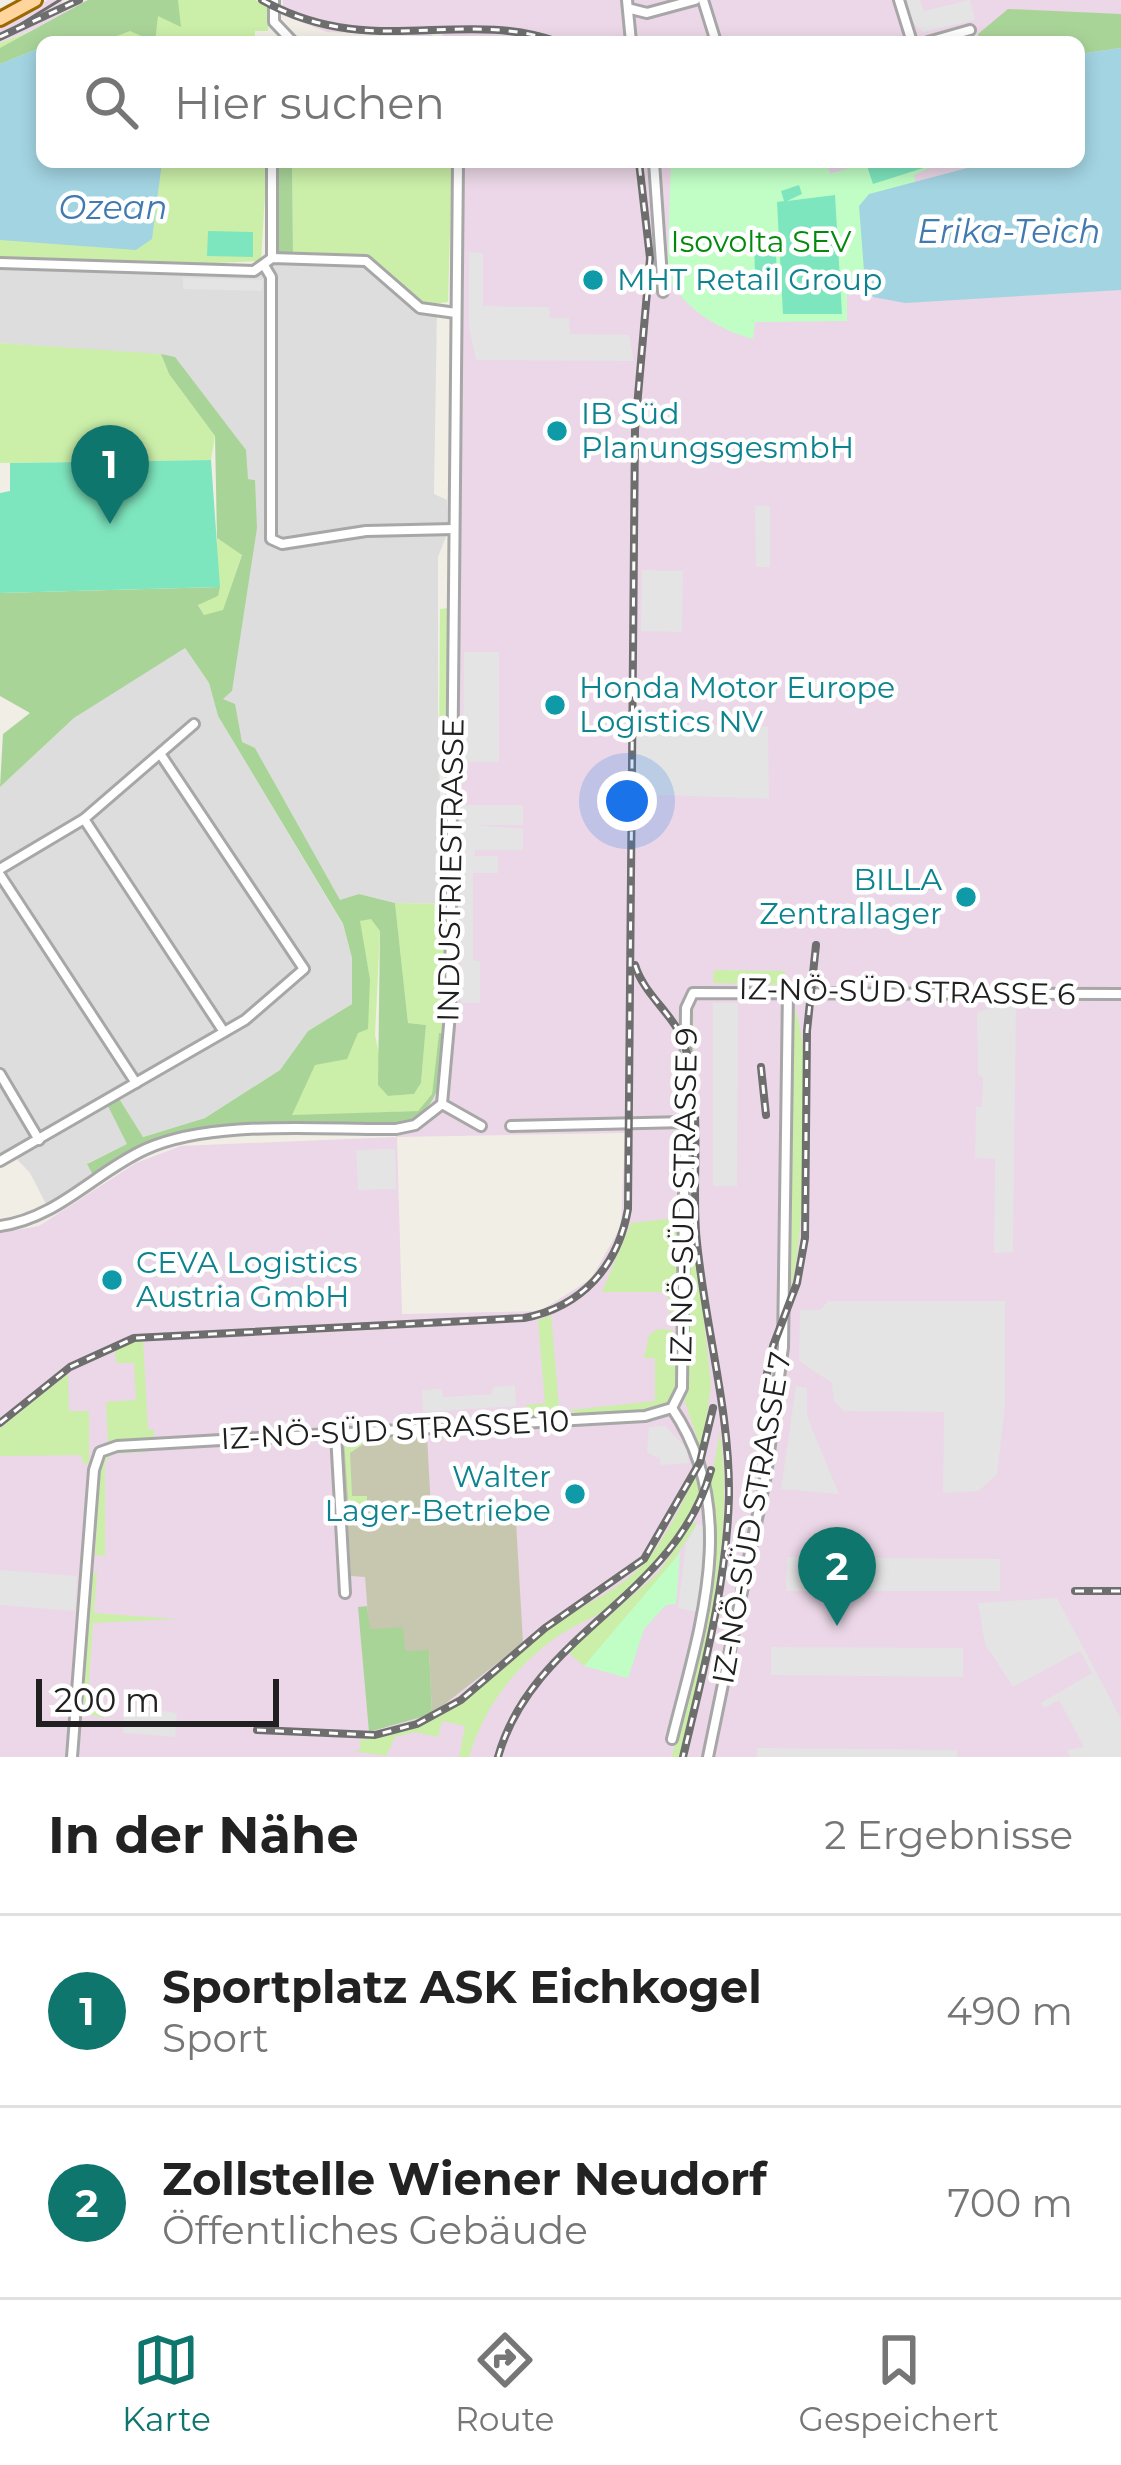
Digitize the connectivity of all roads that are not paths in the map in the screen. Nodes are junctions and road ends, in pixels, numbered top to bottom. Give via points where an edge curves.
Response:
1 (34, 0) edge
2 (274, 0) edge
3 (699, 0) edge
4 (899, 0) edge
5 (629, 4) edge
6 (0, 19) edge
7 (970, 30) dead end
8 (286, 36) edge
9 (631, 36) edge
10 (714, 36) edge
11 (910, 36) edge
12 (949, 36) edge
13 (272, 168) edge
14 (458, 168) edge
15 (654, 168) edge
16 (268, 262) junction
17 (0, 263) edge
18 (663, 292) dead end
19 (456, 313) junction
20 (454, 529) junction
21 (194, 724) dead end
22 (161, 755) junction
23 (84, 819) junction
24 (0, 872) edge
25 (788, 991) junction
26 (693, 993) joint
27 (1121, 994) edge
28 (224, 1032) junction
29 (0, 1074) edge
30 (136, 1083) junction
31 (442, 1104) junction
32 (686, 1122) junction
33 (481, 1126) dead end
34 (511, 1126) dead end
35 (39, 1140) junction
36 (0, 1161) edge
37 (0, 1226) edge
38 (675, 1404) junction
39 (336, 1434) junction
40 (345, 1593) dead end
41 (672, 1739) dead end
42 (72, 1757) edge
43 (708, 1757) edge

1 - 6 main road
2 - 8 street via 274,22
3 - 5 street via 646,13
3 - 10 street
4 - 11 street
5 - 9 street
7 - 12 street
13 - 16 street
14 - 19 street, INDUSTRIESTRASSE
15 - 18 street
16 - 17 street via 158,270
16 - 19 street via 366,261 420,308
16 - 20 street via 272,539
19 - 20 street, INDUSTRIESTRASSE
20 - 31 street, INDUSTRIESTRASSE via 450,1014
21 - 22 street
22 - 23 street
22 - 28 street via 304,969
23 - 24 street
23 - 28 street
24 - 30 street
25 - 26 street, IZ-NÖ-SÜD STRASSE 6
25 - 27 street, IZ-NÖ-SÜD STRASSE 6
25 - 43 street, IZ-NÖ-SÜD STRASSE 7 via 783,1347 766,1475
26 - 32 street, IZ-NÖ-SÜD STRASSE 9 via 686,1008
28 - 30 street
29 - 35 street
30 - 35 street
31 - 33 street
31 - 37 street via 396,1129 164,1142 31,1221
32 - 34 street
32 - 38 street, IZ-NÖ-SÜD STRASSE 9
35 - 36 street
38 - 39 street, IZ-NÖ-SÜD STRASSE 10 via 645,1416
38 - 41 street, IZ-NÖ-SÜD STRASSE 9 via 700,1462 712,1520 706,1594
39 - 40 street
39 - 42 street, IZ-NÖ-SÜD STRASSE 10 via 107,1448 94,1470

